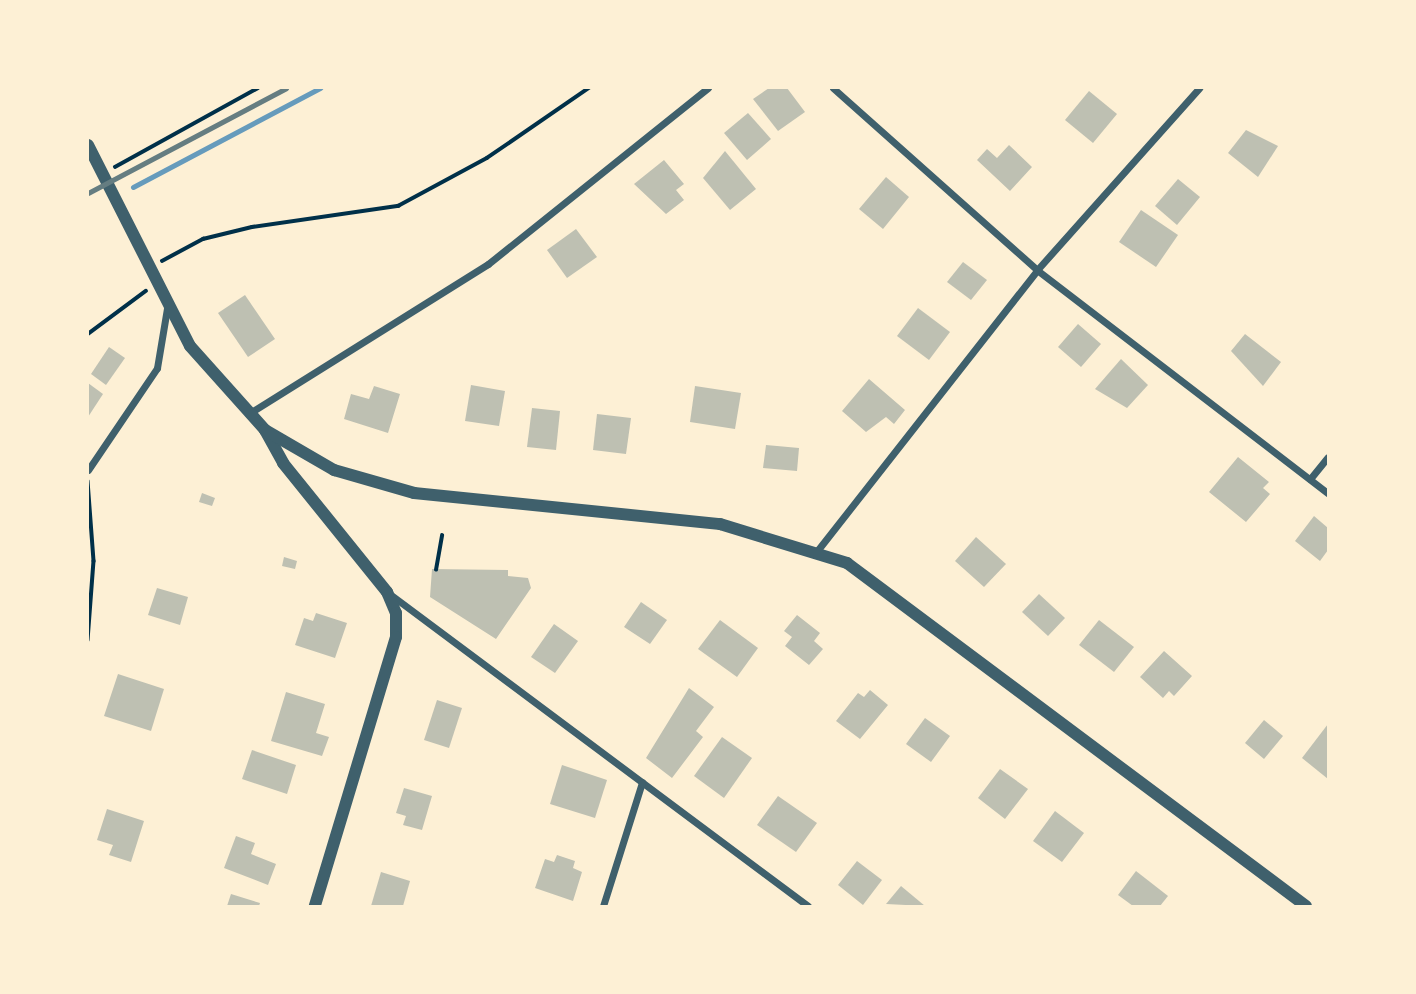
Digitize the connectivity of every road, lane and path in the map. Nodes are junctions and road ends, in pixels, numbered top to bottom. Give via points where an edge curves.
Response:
1 (258, 88) edge
2 (589, 88) edge
3 (708, 88) edge
4 (833, 88) edge
5 (1199, 88) edge
6 (88, 145) edge
7 (110, 169) dead end
8 (148, 268) junction
9 (1037, 270) junction
10 (154, 281) junction
11 (167, 308) junction
12 (88, 334) edge
13 (248, 414) junction
14 (265, 430) junction
15 (1328, 457) edge
16 (88, 470) edge
17 (1310, 479) junction
18 (88, 481) edge
19 (1328, 493) edge
20 (442, 536) dead end
21 (817, 551) junction
22 (436, 570) dead end
23 (387, 592) junction
24 (88, 640) edge
25 (642, 782) junction
26 (315, 906) edge
27 (603, 906) edge
28 (808, 906) edge
29 (1306, 906) edge

1 - 7 path
2 - 8 path via 487,158 398,206 203,239
3 - 13 street via 488,264
4 - 9 street
5 - 9 street
6 - 8 street
8 - 10 street
9 - 17 street
9 - 21 street
10 - 11 street
10 - 12 path
11 - 13 street
11 - 16 street via 158,368
13 - 14 street
14 - 21 street via 334,470 414,493 633,511 720,524
14 - 23 street via 283,463
15 - 17 street
17 - 19 street
18 - 24 path via 94,561
20 - 22 path
21 - 29 street via 898,597
23 - 25 street
23 - 26 street via 396,637
25 - 27 street
25 - 28 street

